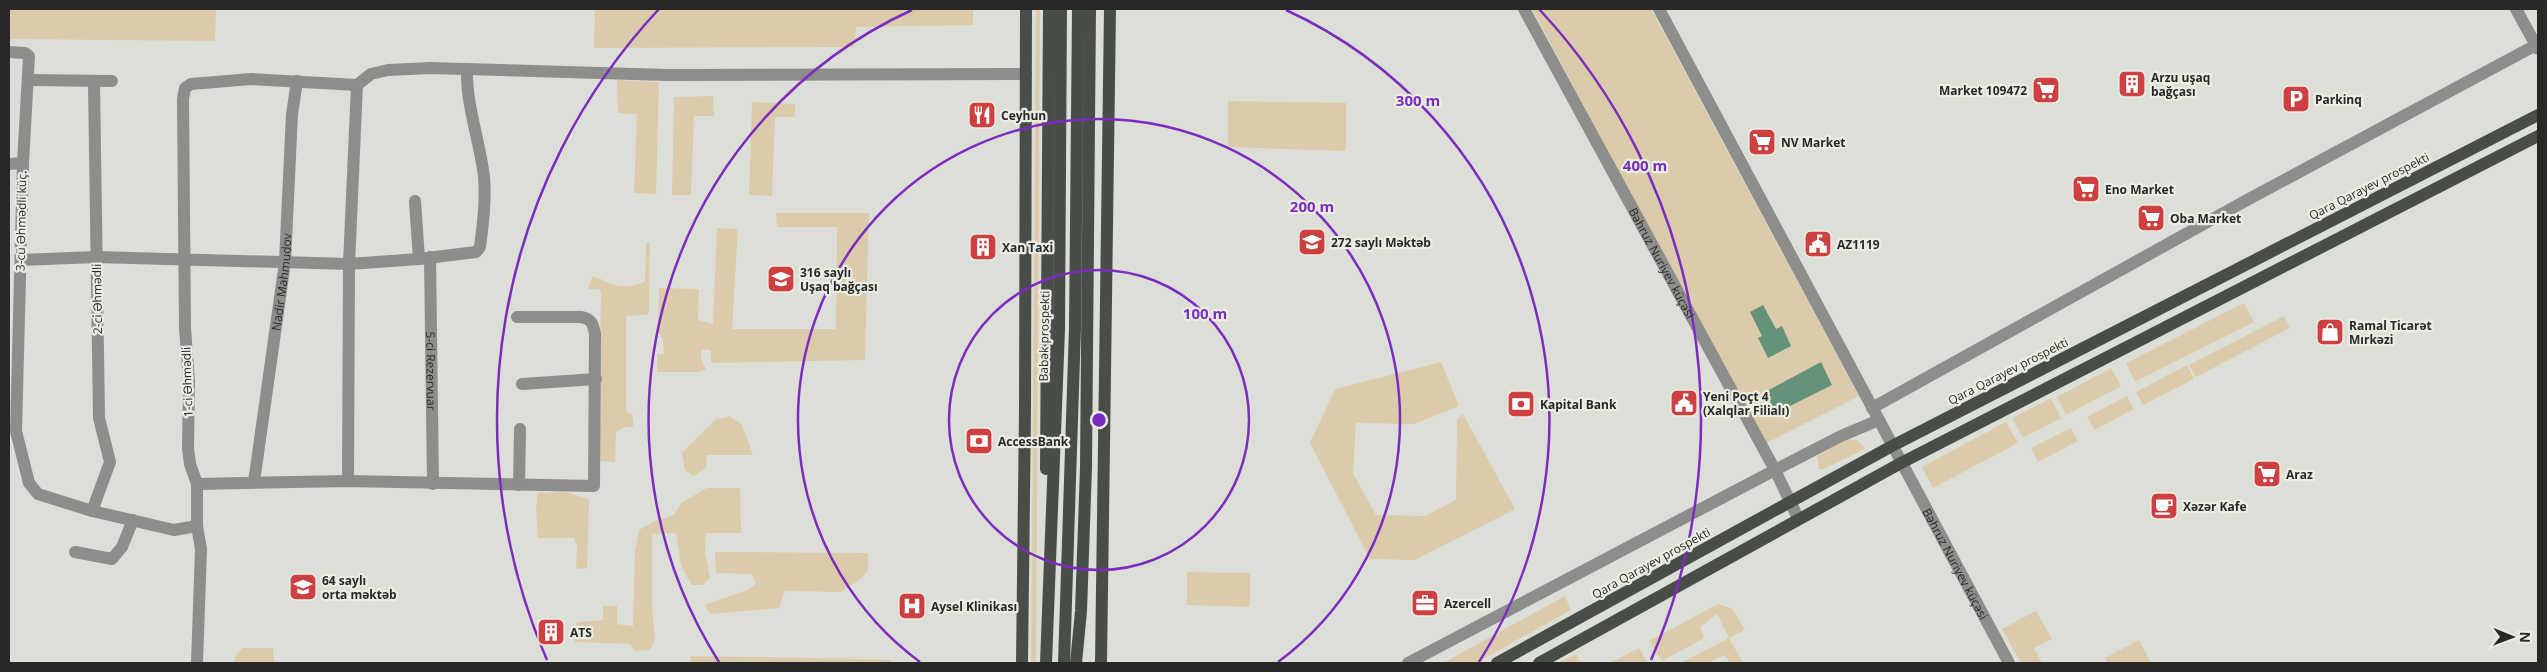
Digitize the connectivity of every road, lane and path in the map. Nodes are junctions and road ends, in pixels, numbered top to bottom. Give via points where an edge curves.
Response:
1 (1027, 9) edge
2 (1049, 9) edge
3 (1062, 9) edge
4 (1078, 9) edge
5 (1090, 9) edge
6 (1110, 9) edge
7 (1524, 9) edge
8 (1659, 9) edge
9 (2516, 9) edge
10 (2537, 47) edge
11 (9, 52) edge
12 (467, 69) junction
13 (1026, 74) junction
14 (29, 80) junction
15 (112, 81) dead end
16 (297, 81) junction
17 (94, 82) junction
18 (357, 85) junction
19 (2538, 115) edge
20 (2538, 136) edge
21 (23, 163) junction
22 (9, 164) edge
23 (416, 201) dead end
24 (96, 257) junction
25 (185, 258) junction
26 (424, 258) junction
27 (21, 260) junction
28 (285, 262) junction
29 (349, 264) junction
30 (517, 317) dead end
31 (596, 379) junction
32 (522, 384) dead end
33 (1872, 408) junction
34 (1878, 420) junction
35 (520, 429) dead end
36 (12, 431) edge
37 (1892, 446) junction
38 (1901, 463) junction
39 (1774, 470) junction
40 (348, 481) junction
41 (254, 482) junction
42 (197, 484) junction
43 (433, 484) junction
44 (519, 485) junction
45 (1790, 502) junction
46 (92, 510) junction
47 (1798, 518) junction
48 (133, 520) junction
49 (197, 526) junction
50 (75, 552) dead end
51 (1102, 607) junction
52 (198, 663) edge
53 (1022, 663) edge
54 (1046, 663) edge
55 (1064, 663) edge
56 (1076, 663) edge
57 (1096, 663) edge
58 (1101, 663) edge
59 (1408, 663) edge
60 (1497, 663) edge
61 (1540, 663) edge
62 (2009, 663) edge

1 - 13 main road, Babək prospekti
2 - 54 main road
3 - 54 main road, Babək prospekti via 1058,330
4 - 55 main road via 1075,328
5 - 56 main road via 1086,467
6 - 51 main road
7 - 39 street, Bəhruz Nuriyev küçəsi
8 - 33 street
9 - 10 street
10 - 33 street via 2247,200
11 - 14 street, 3-cü Əhmədli küç. via 25,52 29,56
12 - 13 street via 667,75
12 - 18 street via 388,70 371,74
12 - 26 street via 468,94 485,192 480,247 471,253
13 - 53 main road, Babək prospekti
14 - 17 street
14 - 21 street, 3-cü Əhmədli küç.
15 - 17 street
16 - 18 street
16 - 25 street, 1-ci Əhmədli via 251,79 191,84 184,88
16 - 28 street, Nadir Mahmudov via 292,114
17 - 24 street, 2-ci Əhmədli
18 - 29 street
19 - 37 main road, Qara Qarayev prospekti
20 - 38 main road
21 - 22 street
21 - 27 street, 3-cü Əhmədli küç.
23 - 26 street, 5-ci Rezervuar
24 - 25 street
24 - 27 street
24 - 46 street, 2-ci Əhmədli via 99,418 110,462
25 - 28 street
25 - 42 street, 1-ci Əhmədli via 188,448
26 - 29 street
26 - 43 street, 5-ci Rezervuar
27 - 36 street, 3-cü Əhmədli küç.
28 - 29 street
28 - 41 street, Nadir Mahmudov
29 - 40 street
30 - 31 street via 589,319 596,334
31 - 32 street
31 - 44 street via 594,486
33 - 34 street
34 - 37 street
34 - 39 street
35 - 44 street
36 - 46 street, 3-cü Əhmədli küç. via 33,490
37 - 38 street, Bəhruz Nuriyev küçəsi
37 - 45 main road, Qara Qarayev prospekti
38 - 47 main road
38 - 62 street, Bəhruz Nuriyev küçəsi
39 - 45 street, Bəhruz Nuriyev küçəsi
39 - 59 street
40 - 41 street
40 - 43 street
41 - 42 street
42 - 49 street, 1-ci Əhmədli
43 - 44 street
45 - 47 street, Bəhruz Nuriyev küçəsi
45 - 60 main road, Qara Qarayev prospekti
46 - 48 street, 3-cü Əhmədli küç.
47 - 61 main road
48 - 49 street, 3-cü Əhmədli küç. via 174,530
48 - 50 street via 122,547 112,559
49 - 52 street, 1-ci Əhmədli via 201,549
51 - 57 main road
51 - 58 main road

